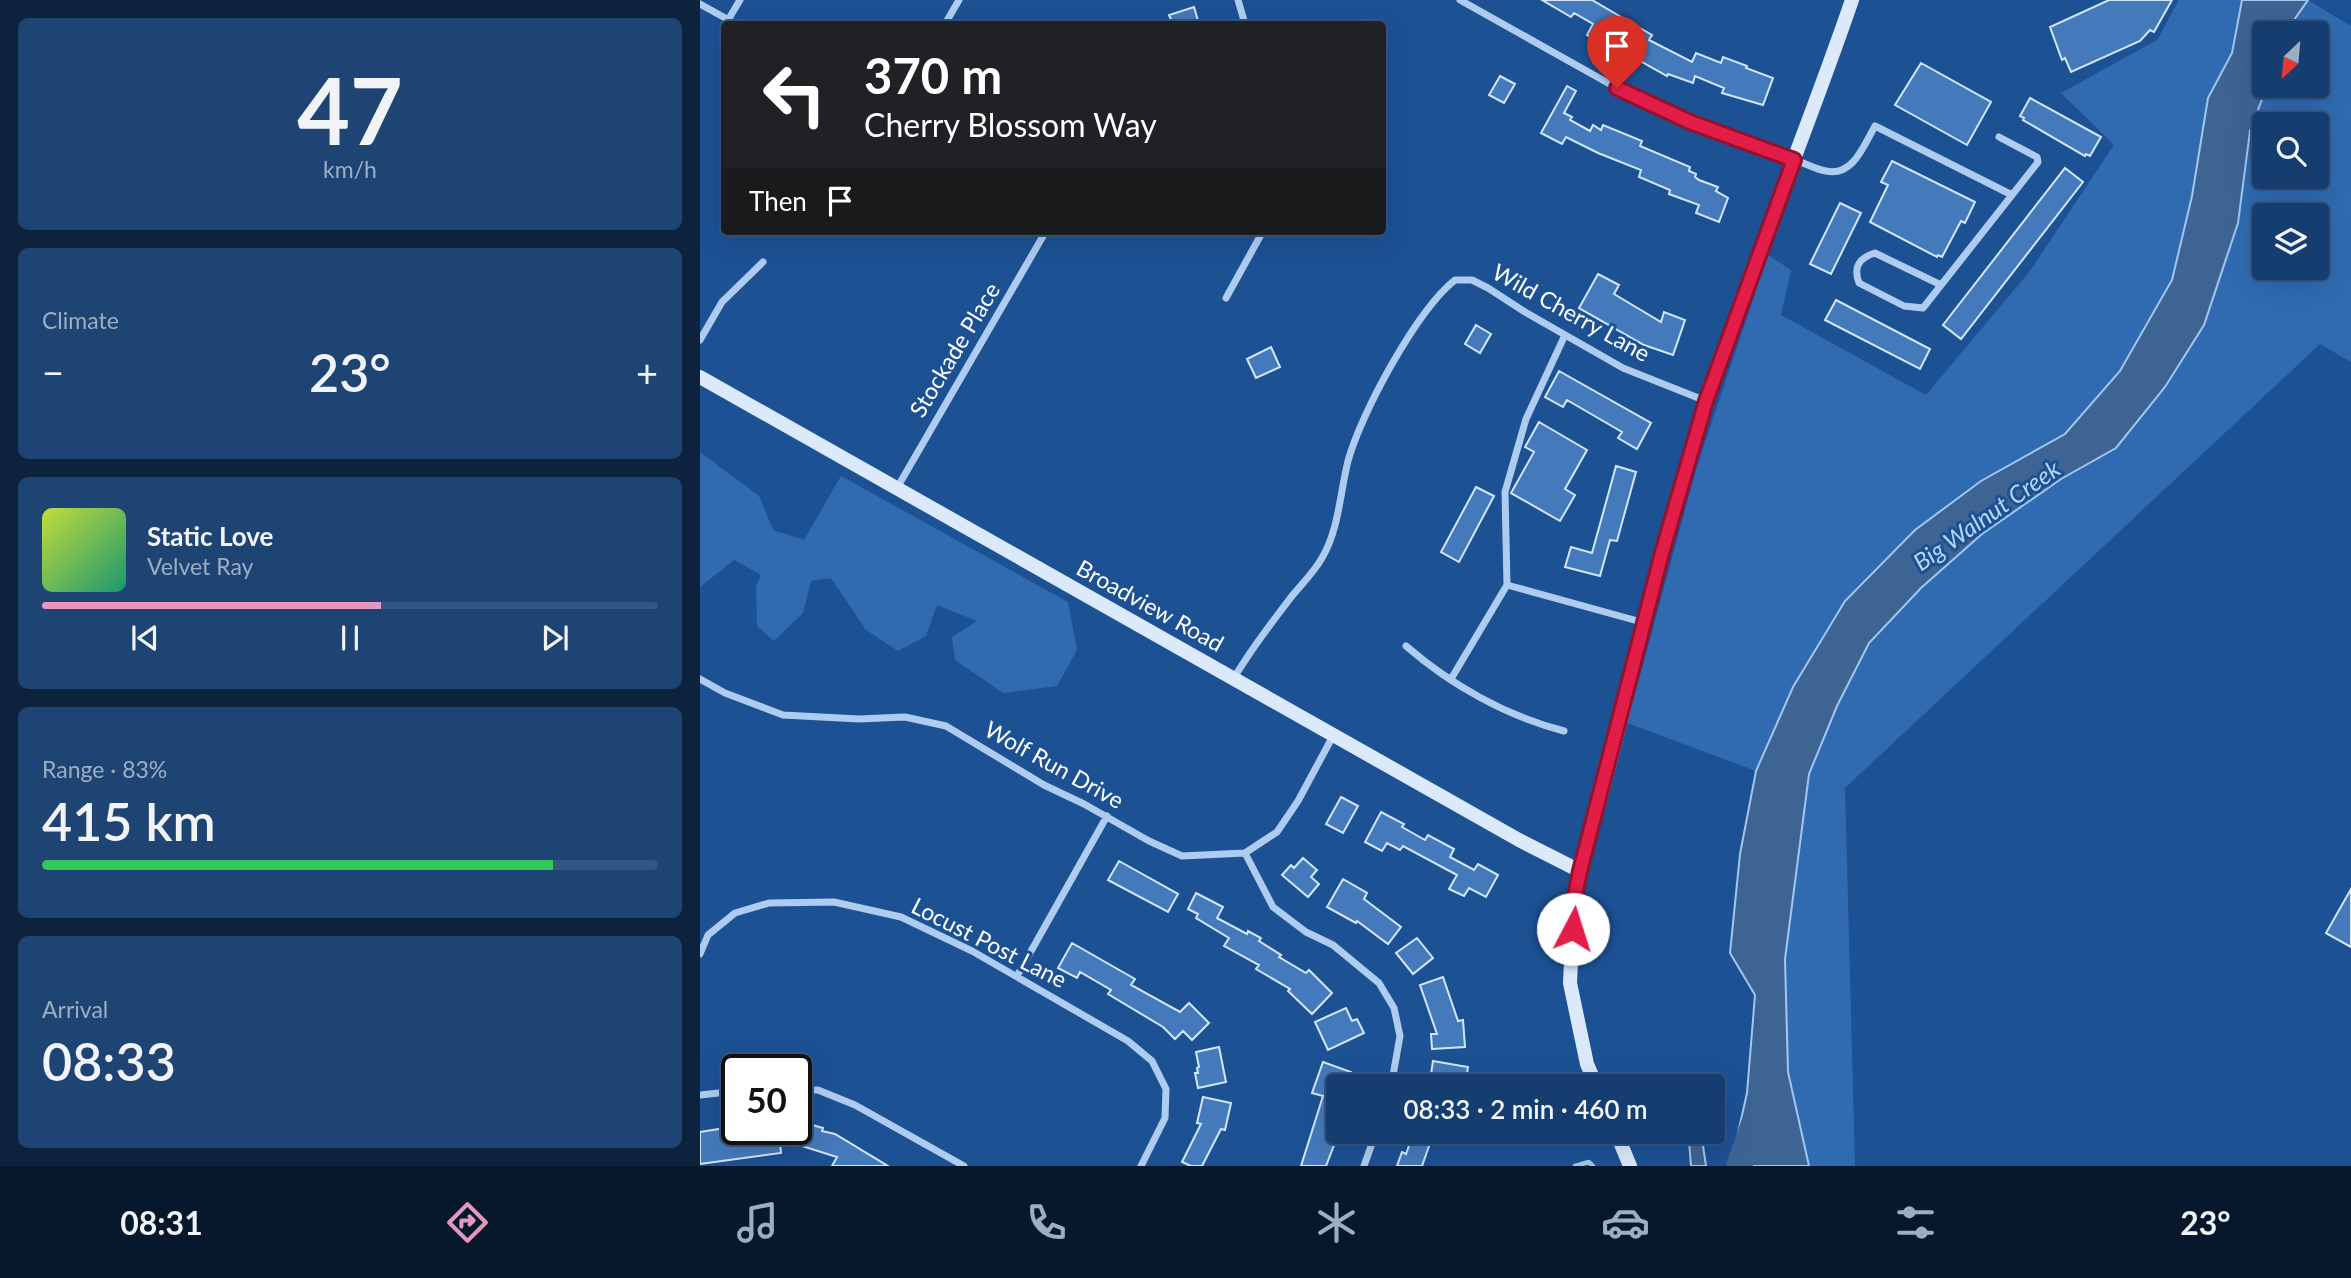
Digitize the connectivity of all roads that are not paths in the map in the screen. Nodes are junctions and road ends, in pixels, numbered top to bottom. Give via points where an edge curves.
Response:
1 (740, 0) edge
2 (959, 0) edge
3 (1238, 0) edge
4 (1460, 0) edge
5 (1852, 0) edge
6 (700, 4) edge
7 (730, 21) edge
8 (732, 21) edge
9 (947, 21) edge
10 (1244, 21) edge
11 (1999, 136) dead end
12 (1794, 160) junction
13 (2012, 195) junction
14 (1044, 235) edge
15 (1261, 235) edge
16 (763, 262) dead end
17 (1941, 285) junction
18 (1226, 298) dead end
19 (1565, 335) junction
20 (700, 340) edge
21 (700, 377) edge
22 (1706, 401) junction
23 (897, 489) junction
24 (1507, 585) junction
25 (1645, 623) junction
26 (1406, 646) dead end
27 (700, 678) edge
28 (1234, 678) junction
29 (1451, 680) junction
30 (1564, 731) dead end
31 (1334, 736) junction
32 (1107, 817) junction
33 (1245, 853) junction
34 (1580, 871) junction
35 (700, 954) edge
36 (1017, 976) junction
37 (1393, 1074) edge
38 (1591, 1074) edge
39 (812, 1090) edge
40 (721, 1093) edge
41 (700, 1095) edge
42 (1372, 1144) edge
43 (1621, 1144) edge
44 (964, 1166) edge
45 (1141, 1166) edge
46 (1364, 1166) edge
47 (1630, 1166) edge

1 - 8 street
2 - 9 street
3 - 10 street
4 - 12 street via 1617,88 1690,122
5 - 12 main road
6 - 7 street
11 - 13 street via 2038,162
12 - 13 street via 1838,172 1850,166 1875,126
12 - 22 main road
13 - 17 street
14 - 23 street, Stockade Place
15 - 18 street
16 - 20 street via 722,302
17 - 17 street via 1923,308 1904,306 1859,283 1857,264 1864,256 1875,254
19 - 22 street, Wild Cherry Lane via 1623,368
19 - 24 street via 1526,419 1505,492
19 - 28 street, Wild Cherry Lane via 1472,280 1455,279 1441,291 1368,411 1322,558
21 - 23 main road, Broadview Road
22 - 25 main road
23 - 28 main road, Broadview Road
24 - 25 street
24 - 29 street
25 - 34 main road
26 - 29 street
27 - 32 street, Wolf Run Drive via 725,693 783,715 905,717 946,726
28 - 31 main road, Broadview Road
29 - 30 street via 1515,716
31 - 33 street via 1277,832
31 - 34 main road, Broadview Road
32 - 33 street, Wolf Run Drive via 1182,856
32 - 36 street
33 - 37 street via 1273,907 1306,932 1334,945 1380,983 1394,1008 1400,1036
34 - 38 main road via 1570,983
35 - 36 street, Locust Post Lane via 708,935 735,913 769,903 834,902 901,917
36 - 45 street, Locust Post Lane via 1128,1041 1152,1061 1166,1089 1166,1118
39 - 44 street via 855,1105
40 - 41 street
42 - 46 street
43 - 47 main road

